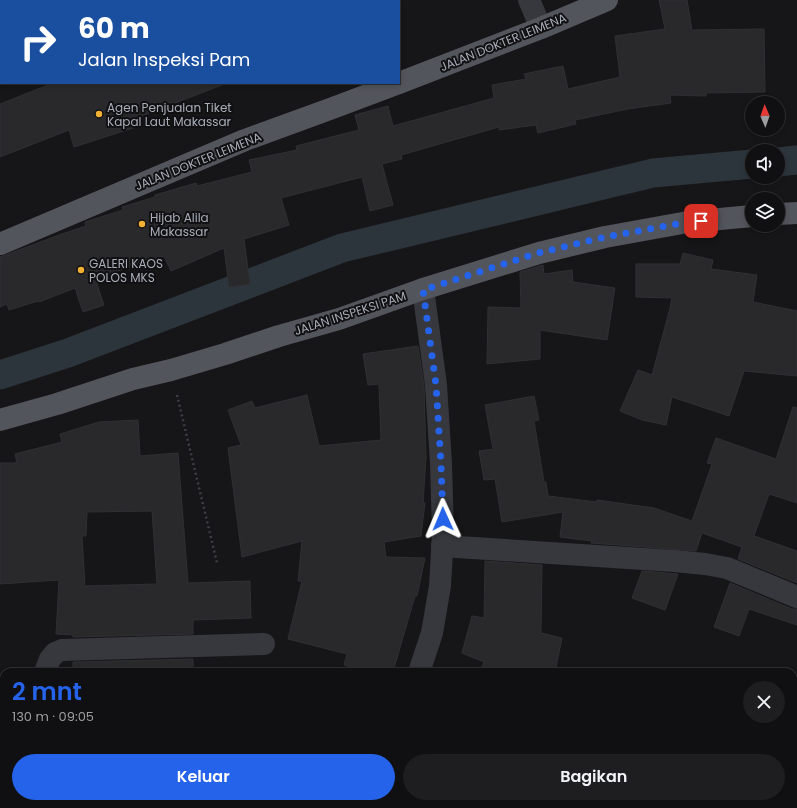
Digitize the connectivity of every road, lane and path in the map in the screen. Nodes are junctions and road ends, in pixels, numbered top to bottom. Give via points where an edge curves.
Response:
1 (529, 0) edge
2 (607, 0) edge
3 (541, 28) junction
4 (400, 83) edge
5 (396, 84) edge
6 (797, 213) edge
7 (785, 214) edge
8 (745, 217) edge
9 (0, 244) edge
10 (423, 290) junction
11 (171, 370) junction
12 (0, 420) edge
13 (442, 546) junction
14 (217, 563) dead end
15 (797, 596) edge
16 (264, 644) dead end
17 (47, 668) edge
18 (420, 668) edge

1 - 3 street
2 - 3 main road, JALAN DOKTER LEIMENA
3 - 4 main road, JALAN DOKTER LEIMENA
5 - 9 main road, JALAN DOKTER LEIMENA via 245,140
6 - 7 main road
8 - 10 main road, JALAN INSPEKSI PAM via 688,222 605,237 538,253
10 - 11 main road, JALAN INSPEKSI PAM via 339,319
10 - 13 street via 437,393
11 - 12 main road, JALAN INSPEKSI PAM via 132,379
11 - 14 path
13 - 15 street via 705,564 727,568
13 - 18 street via 440,586 432,633
16 - 17 street via 62,650 55,653

